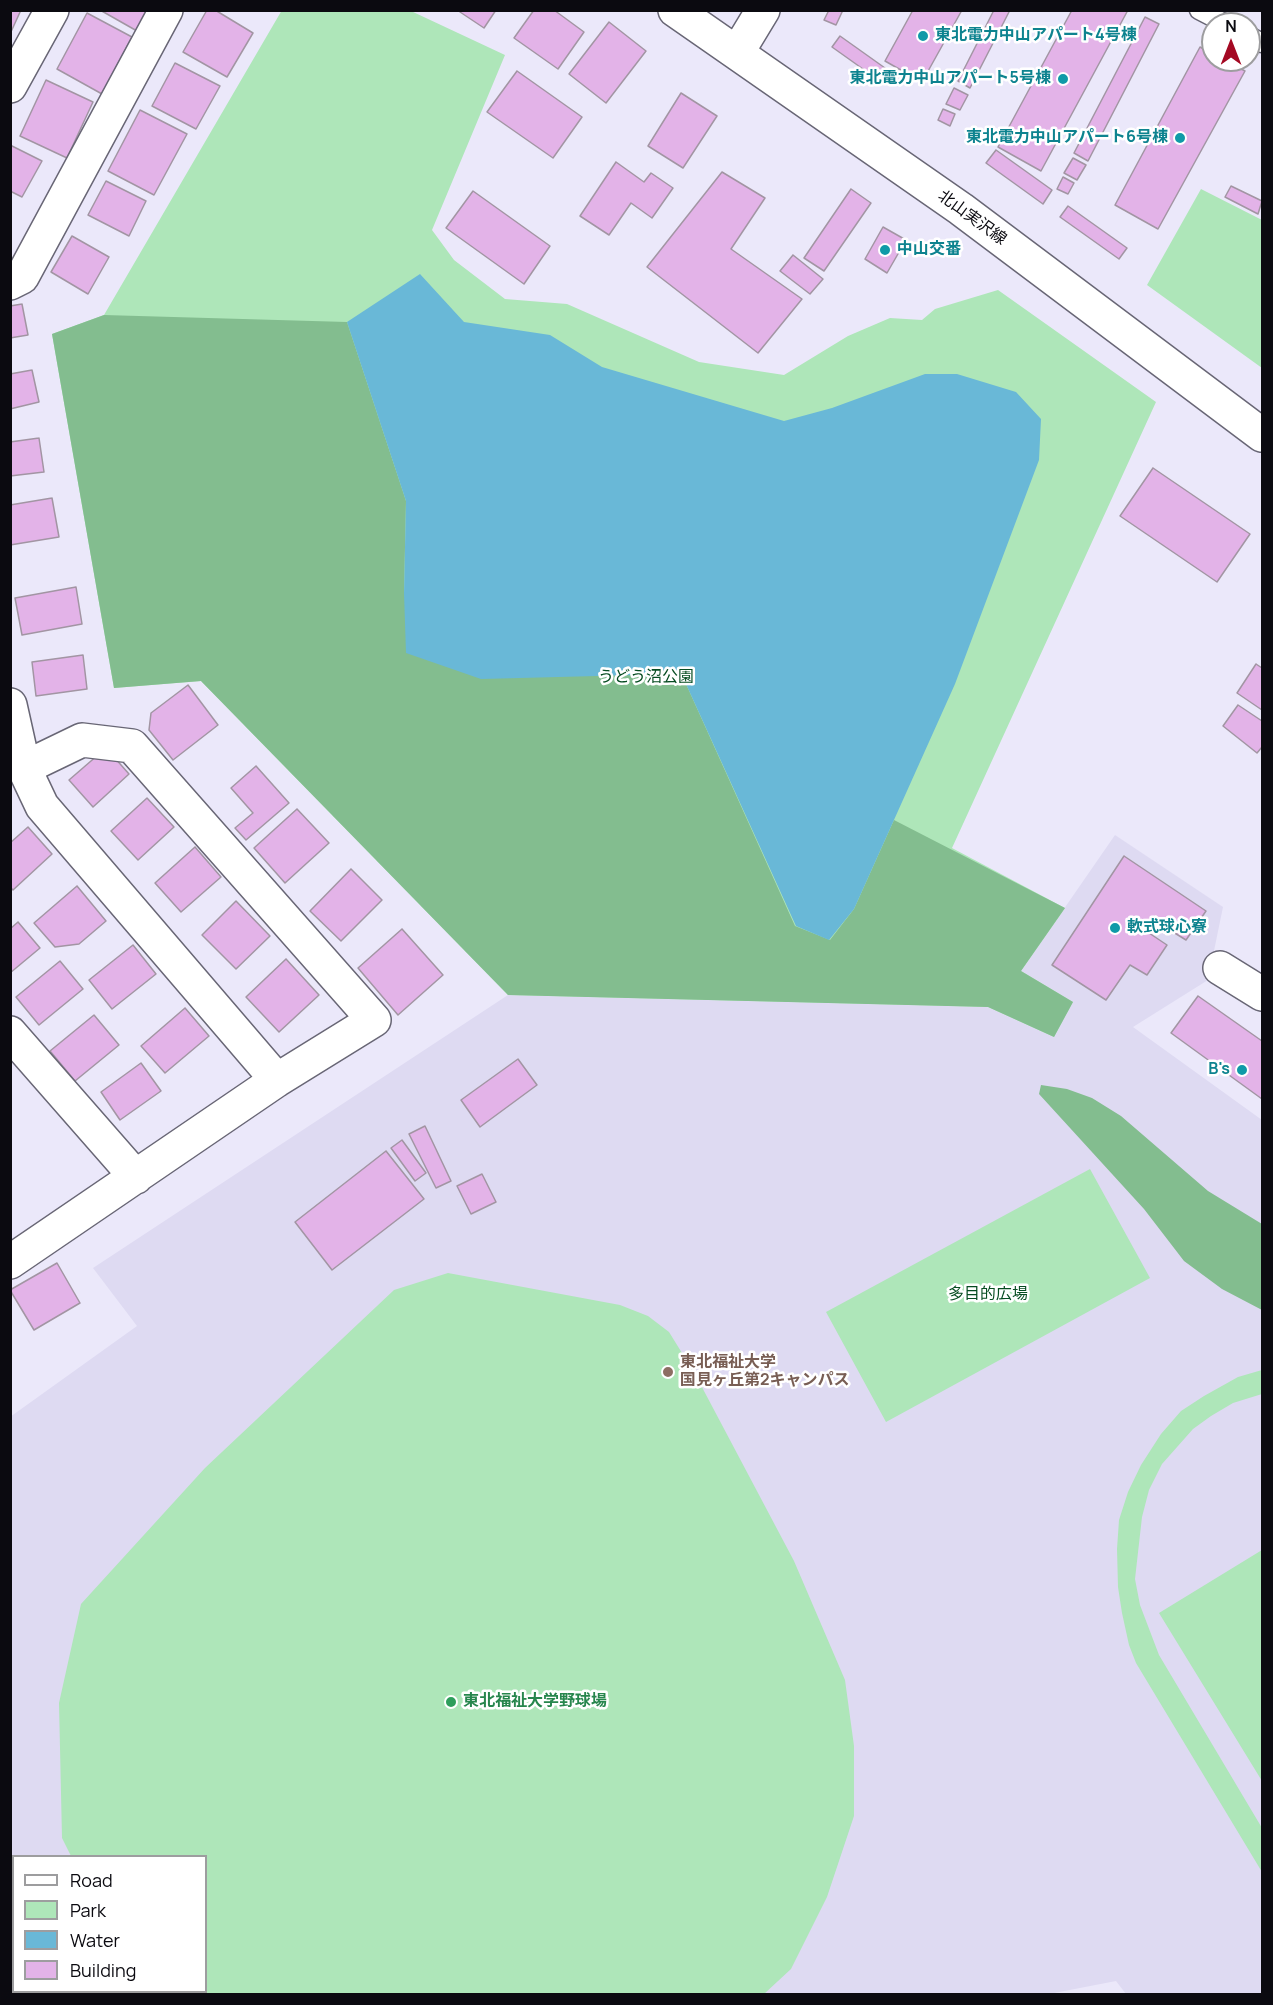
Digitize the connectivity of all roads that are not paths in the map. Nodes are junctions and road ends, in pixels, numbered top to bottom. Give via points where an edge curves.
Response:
1 (52, 10) edge
2 (166, 10) edge
3 (675, 10) edge
4 (763, 10) edge
5 (737, 53) junction
6 (10, 86) edge
7 (10, 283) edge
8 (1263, 435) edge
9 (10, 705) edge
10 (24, 768) junction
11 (1220, 968) dead end
12 (1263, 994) edge
13 (10, 1033) edge
14 (277, 1080) junction
15 (136, 1177) junction
16 (10, 1262) edge

1 - 6 street
2 - 7 street via 22,276
3 - 5 street, 北山実沢線
4 - 5 street
5 - 8 street, 北山実沢線 via 961,209
9 - 10 street
10 - 14 street via 42,806
10 - 14 street via 82,740 132,746 374,1020
11 - 12 street
13 - 15 street
14 - 15 street
15 - 16 street

